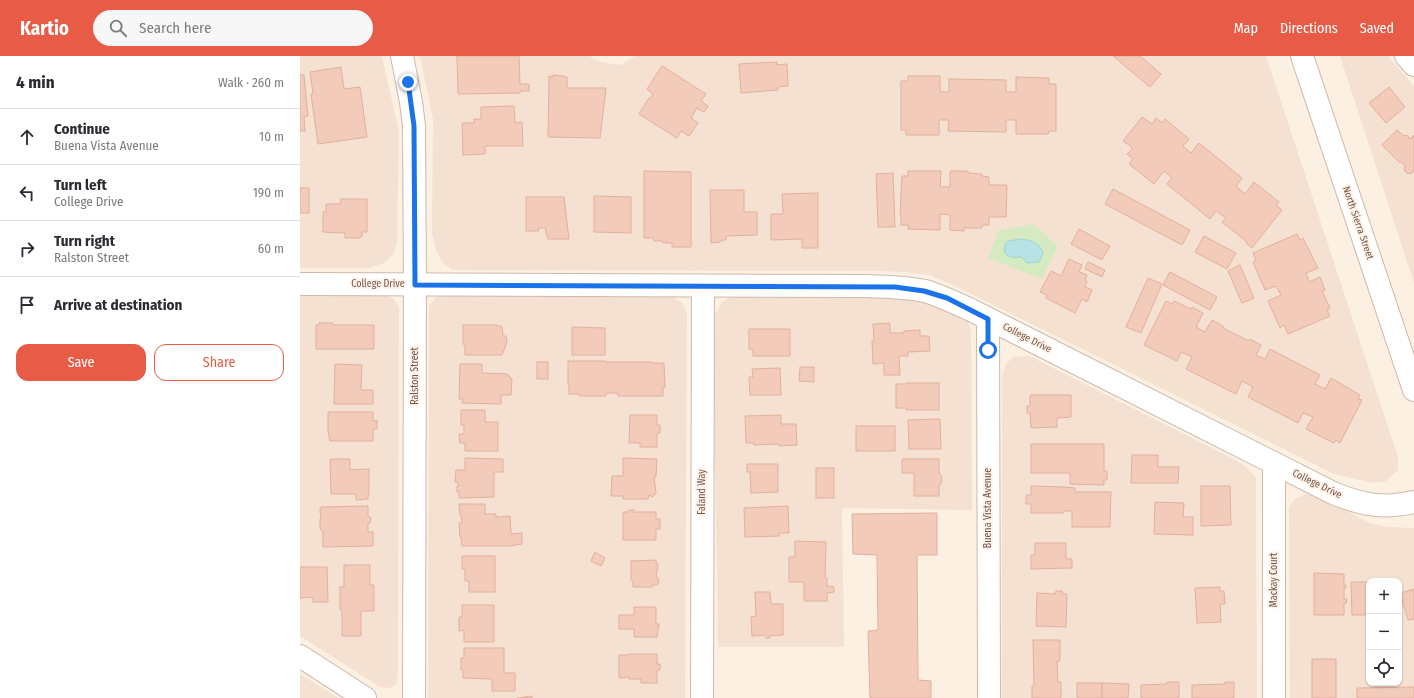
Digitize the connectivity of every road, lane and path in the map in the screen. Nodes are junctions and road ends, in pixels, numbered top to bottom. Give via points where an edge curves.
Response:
1 (402, 56) edge
2 (1302, 56) edge
3 (1406, 56) edge
4 (1414, 65) edge
5 (300, 284) edge
6 (415, 285) junction
7 (703, 286) junction
8 (988, 319) junction
9 (1414, 390) edge
10 (1274, 462) junction
11 (1414, 502) edge
12 (300, 656) edge
13 (365, 698) edge
14 (414, 698) edge
15 (702, 698) edge
16 (989, 698) edge
17 (1274, 698) edge

1 - 6 street, Ralston Street via 412,102 414,126
2 - 9 street, North Sierra Street
3 - 4 street
5 - 6 street, College Drive
6 - 7 street, College Drive
6 - 14 street, Ralston Street
7 - 8 street, College Drive via 895,287 924,291 947,298
7 - 15 street, Faland Way
8 - 10 street, College Drive
8 - 16 street, Buena Vista Avenue
10 - 11 street, College Drive via 1352,500 1388,506
10 - 17 street, Mackay Court
12 - 13 street

